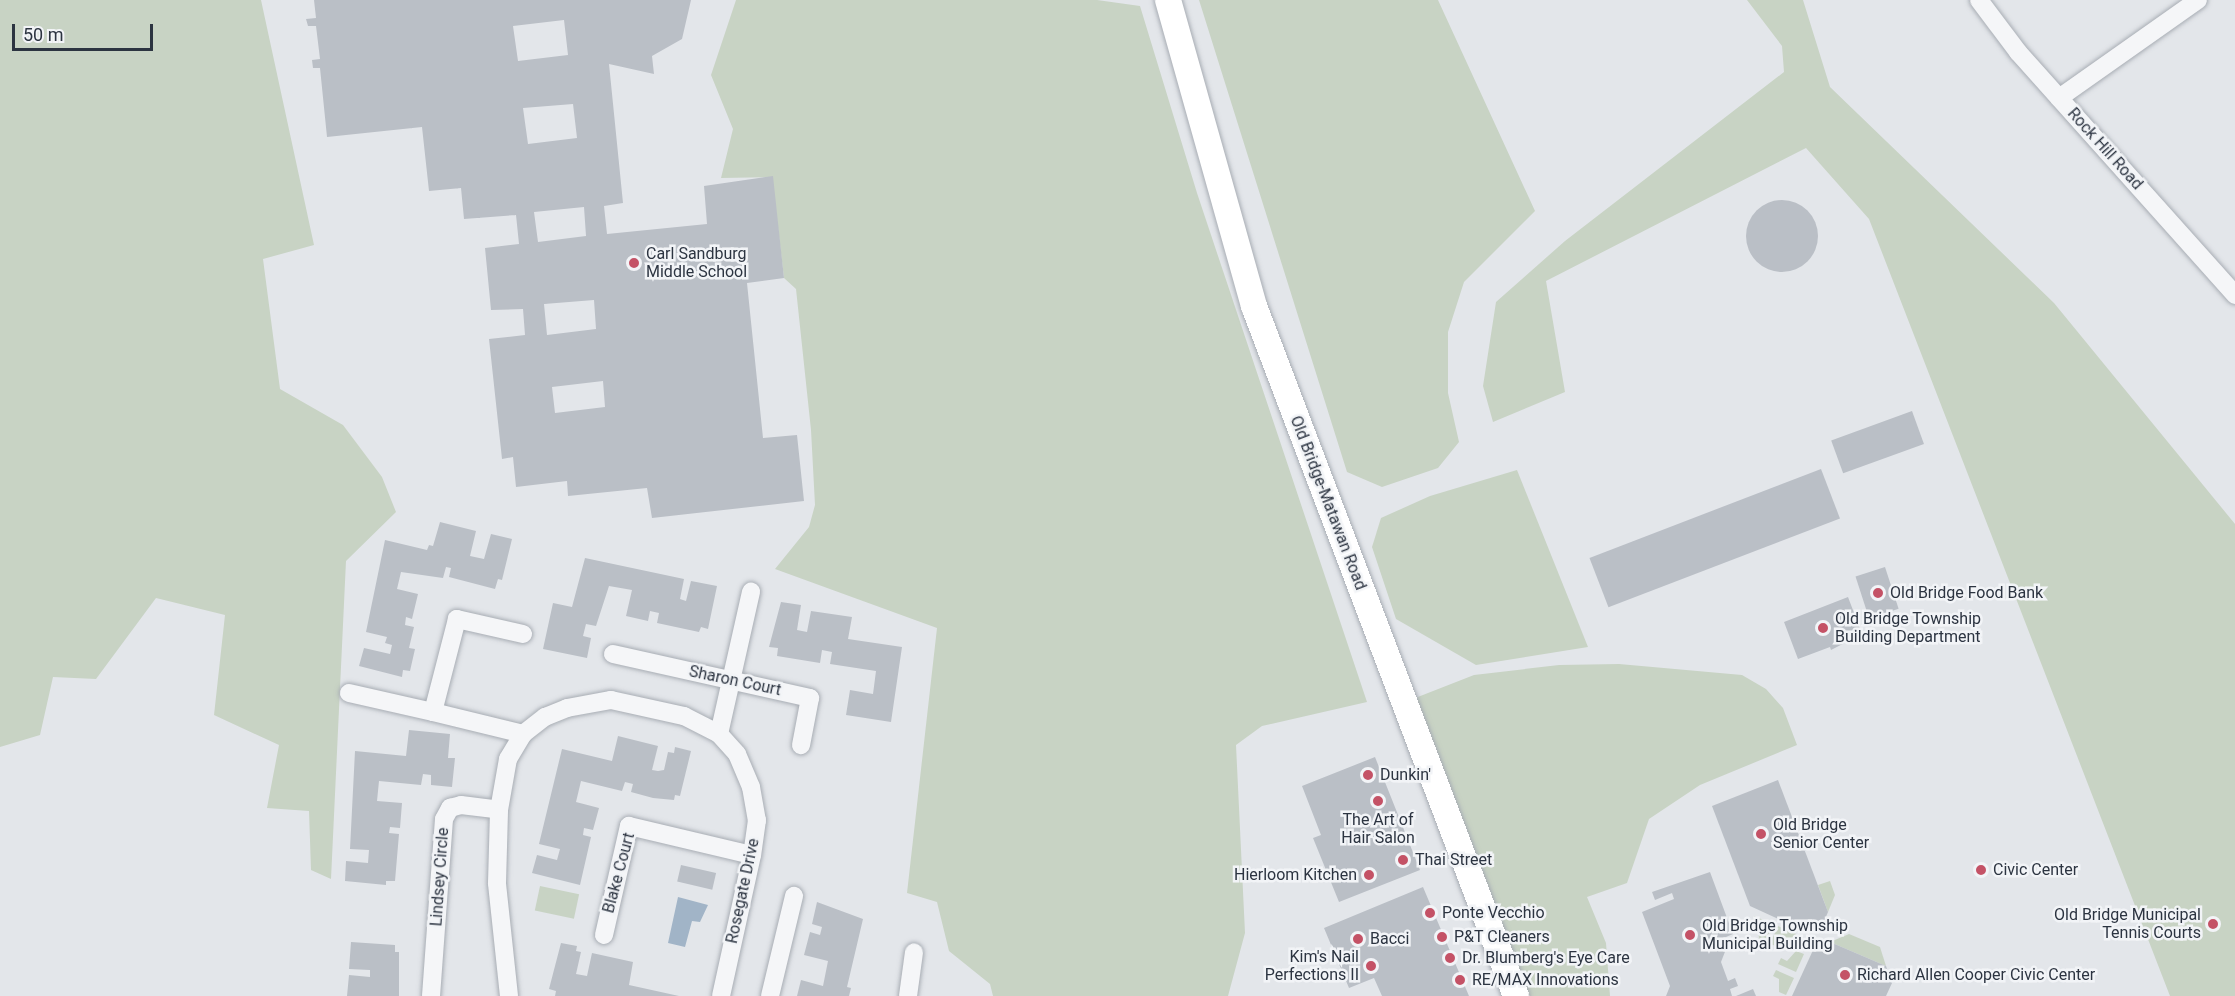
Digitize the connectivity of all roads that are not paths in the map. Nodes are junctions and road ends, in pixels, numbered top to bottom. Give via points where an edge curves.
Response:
1 (1168, 0) edge
2 (1979, 0) edge
3 (2198, 0) edge
4 (2059, 98) junction
5 (2235, 295) edge
6 (751, 592) dead end
7 (523, 634) dead end
8 (612, 654) dead end
9 (730, 681) junction
10 (349, 693) dead end
11 (433, 712) junction
12 (523, 734) junction
13 (718, 734) junction
14 (801, 745) dead end
15 (499, 810) junction
16 (752, 855) junction
17 (794, 896) dead end
18 (603, 935) dead end
19 (914, 952) dead end
20 (431, 996) edge
21 (509, 996) edge
22 (721, 996) edge
23 (770, 996) edge
24 (908, 996) edge
25 (1516, 996) edge

1 - 25 main road, Old Bridge-Matawan Road via 1254,306
2 - 4 street, Rock Hill Road
3 - 4 street
4 - 5 street, Rock Hill Road
6 - 9 street
7 - 11 street via 457,619
8 - 9 street, Sharon Court
9 - 13 street
9 - 14 street, Sharon Court via 810,698
10 - 11 street
11 - 12 street
12 - 13 street, Rosegate Drive via 545,717 567,708 611,700 684,716
12 - 15 street, Rosegate Drive via 508,759
13 - 16 street, Rosegate Drive via 737,754 751,787 757,820
15 - 20 street, Lindsey Circle via 461,806 450,808 444,819
15 - 21 street, Rosegate Drive via 496,883
16 - 18 street, Blake Court via 629,826
16 - 22 street, Rosegate Drive
17 - 23 street
19 - 24 street

